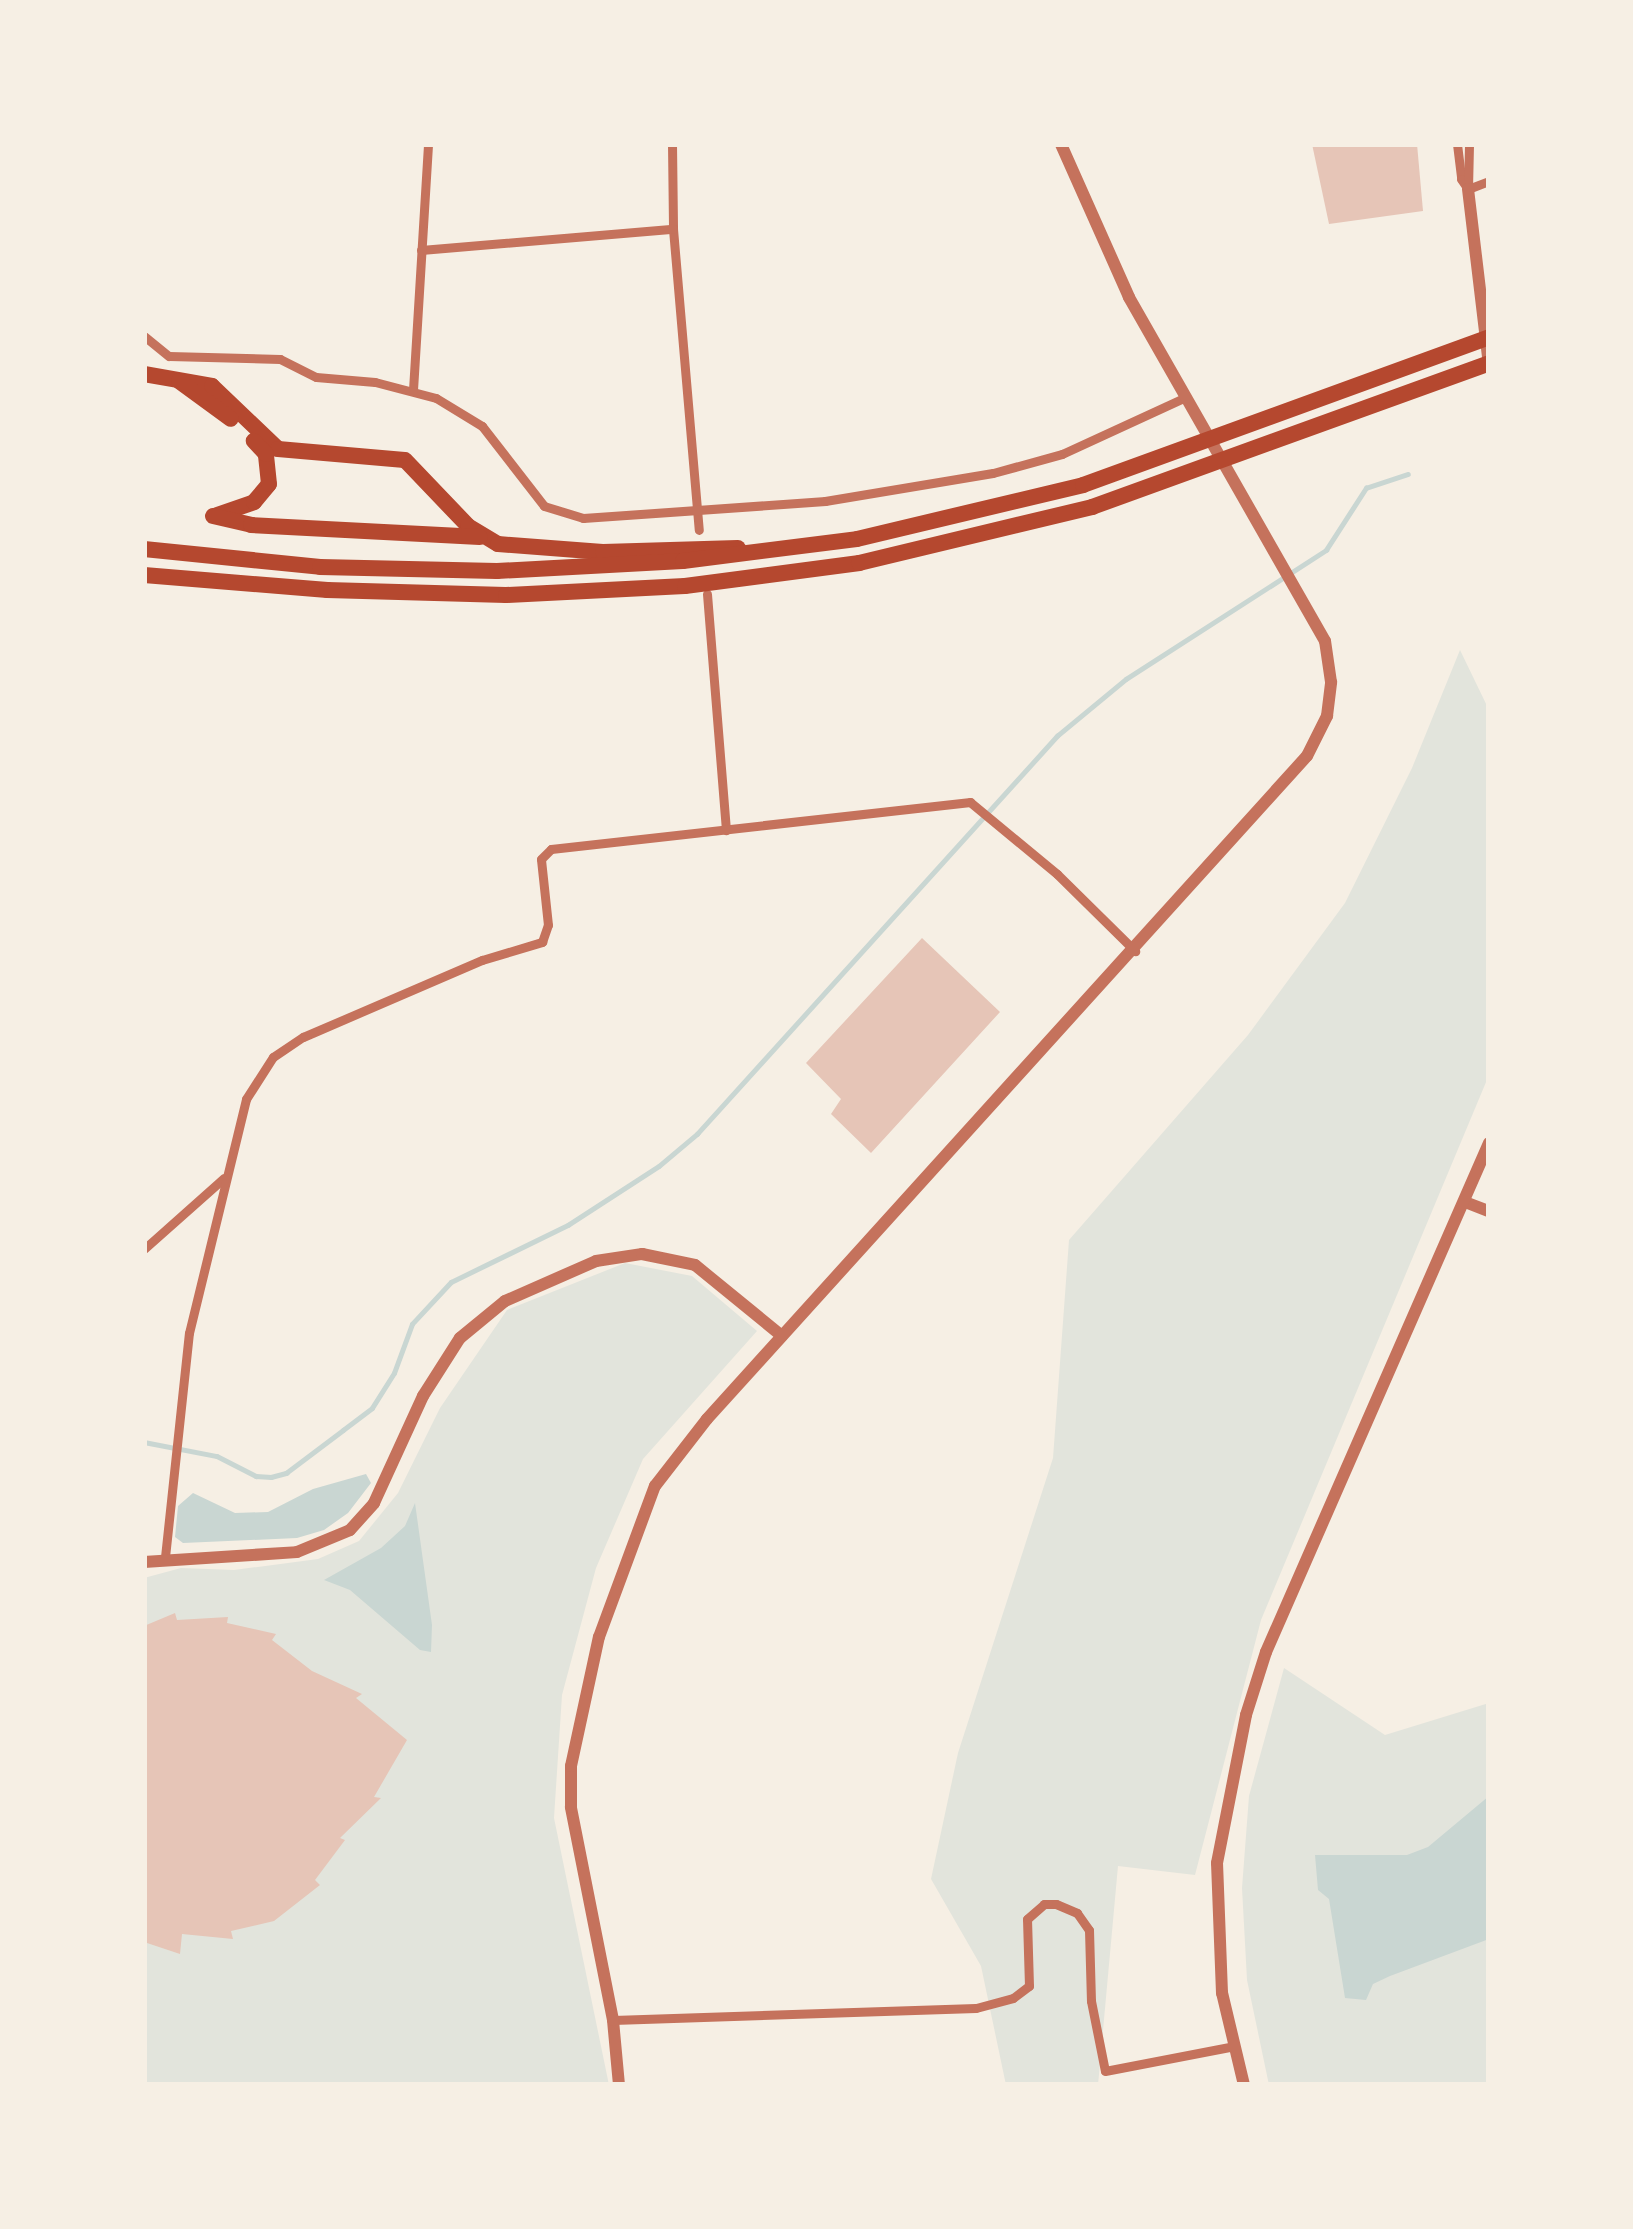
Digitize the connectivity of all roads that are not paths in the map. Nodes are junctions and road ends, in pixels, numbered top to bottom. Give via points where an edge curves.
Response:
1 (428, 144) edge
2 (672, 144) edge
3 (1061, 144) edge
4 (1457, 144) edge
5 (1469, 144) edge
6 (1489, 181) edge
7 (1468, 189) junction
8 (673, 230) junction
9 (421, 250) junction
10 (144, 336) edge
11 (1489, 338) edge
12 (1489, 364) edge
13 (144, 374) edge
14 (173, 379) junction
15 (413, 390) junction
16 (1184, 398) junction
17 (697, 510) junction
18 (699, 530) dead end
19 (480, 537) junction
20 (144, 549) edge
21 (768, 551) junction
22 (144, 575) edge
23 (706, 595) dead end
24 (726, 830) junction
25 (1135, 951) junction
26 (1489, 1143) edge
27 (224, 1178) junction
28 (1465, 1202) junction
29 (1489, 1211) edge
30 (144, 1249) edge
31 (782, 1336) junction
32 (165, 1557) junction
33 (144, 1562) edge
34 (614, 2020) junction
35 (1235, 2046) junction
36 (619, 2085) edge
37 (1244, 2085) edge

1 - 9 street
2 - 8 street
3 - 16 street
4 - 7 street
5 - 7 street
6 - 7 street
7 - 12 street
8 - 9 street
8 - 17 street
9 - 15 street
10 - 15 street via 169,356 280,359 316,377
11 - 21 highway via 1197,446 965,517
12 - 22 highway via 1072,513 943,546 706,584 415,594
13 - 14 highway
14 - 19 highway via 212,386 278,449 405,460
14 - 19 highway via 202,394 268,460 263,494 213,516 250,525
15 - 17 street via 482,426 554,512 583,518
16 - 17 street via 1062,454 993,473 825,501
16 - 25 street via 1325,641 1331,682 1327,716 1307,756
17 - 18 street
19 - 21 highway via 554,551
20 - 21 highway via 320,567 497,571
23 - 24 street
24 - 25 street via 970,802
24 - 27 street via 551,849 541,859 548,925 542,941 285,1046 245,1099
25 - 31 street
26 - 28 street
27 - 30 street
27 - 32 street via 189,1333
28 - 29 street
28 - 35 street via 1266,1652 1246,1715 1217,1862 1222,1993
31 - 32 street via 695,1265 642,1253 596,1261 506,1301 460,1338 374,1503 350,1530 297,1552
31 - 34 street via 655,1486 579,1714 571,1807
32 - 33 street
34 - 35 street via 985,2006 1029,1986 1028,1919 1056,1904 1077,1912 1089,1930 1091,2001 1106,2072
34 - 36 street
35 - 37 street

